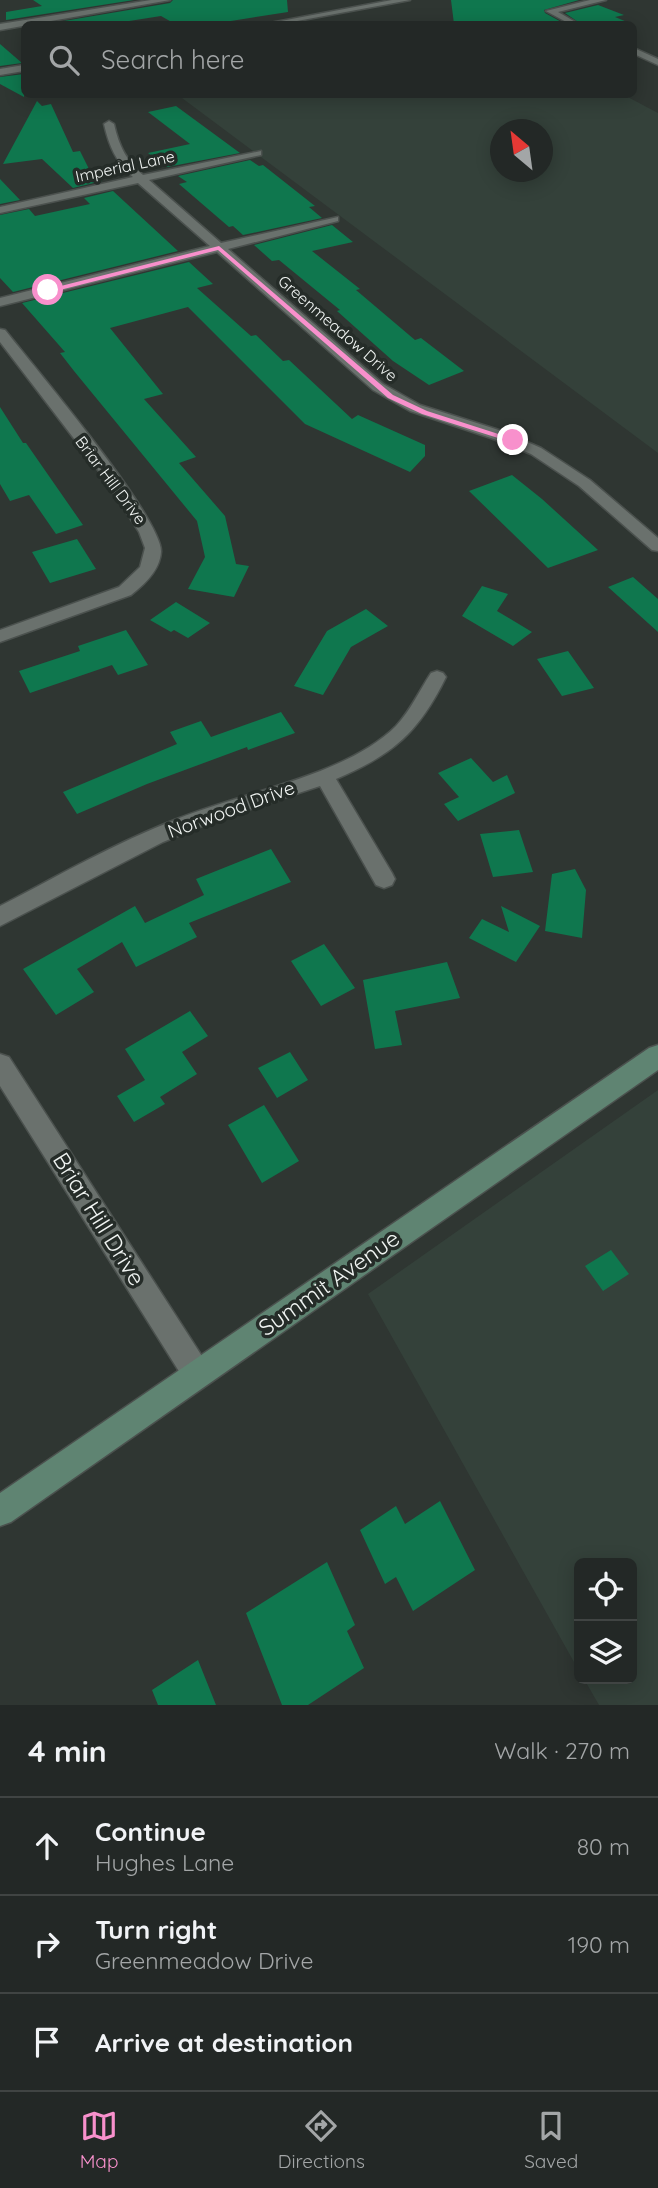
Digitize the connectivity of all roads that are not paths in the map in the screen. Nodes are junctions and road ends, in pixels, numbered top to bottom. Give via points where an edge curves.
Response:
1 (166, 0) edge
2 (406, 0) edge
3 (602, 0) edge
4 (37, 21) edge
5 (286, 21) edge
6 (569, 21) edge
7 (21, 24) edge
8 (0, 27) edge
9 (658, 50) edge
10 (637, 52) edge
11 (637, 52) edge
12 (658, 62) edge
13 (21, 68) edge
14 (0, 72) edge
15 (109, 124) dead end
16 (257, 153) dead end
17 (141, 179) junction
18 (0, 210) edge
19 (334, 219) dead end
20 (219, 248) junction
21 (0, 302) edge
22 (0, 333) edge
23 (658, 546) edge
24 (0, 636) edge
25 (437, 677) dead end
26 (324, 776) junction
27 (384, 879) dead end
28 (0, 917) edge
29 (658, 1056) edge
30 (0, 1065) edge
31 (197, 1374) junction
32 (0, 1511) edge

1 - 4 street
2 - 5 street
3 - 6 street via 550,11
7 - 8 street
9 - 10 street
11 - 12 street
13 - 14 street
15 - 17 street, Greenmeadow Drive via 121,160
16 - 17 street, Imperial Lane
17 - 18 street, Imperial Lane
17 - 20 street, Greenmeadow Drive
19 - 20 street
20 - 21 street
20 - 23 street, Greenmeadow Drive via 390,396 536,451
22 - 24 street, Briar Hill Drive via 111,478 154,546 146,570 125,591
25 - 26 street, Norwood Drive via 411,723 387,744
26 - 27 street
26 - 28 street, Norwood Drive via 158,835
29 - 31 main road, Summit Avenue
30 - 31 street, Briar Hill Drive
31 - 32 main road, Summit Avenue

